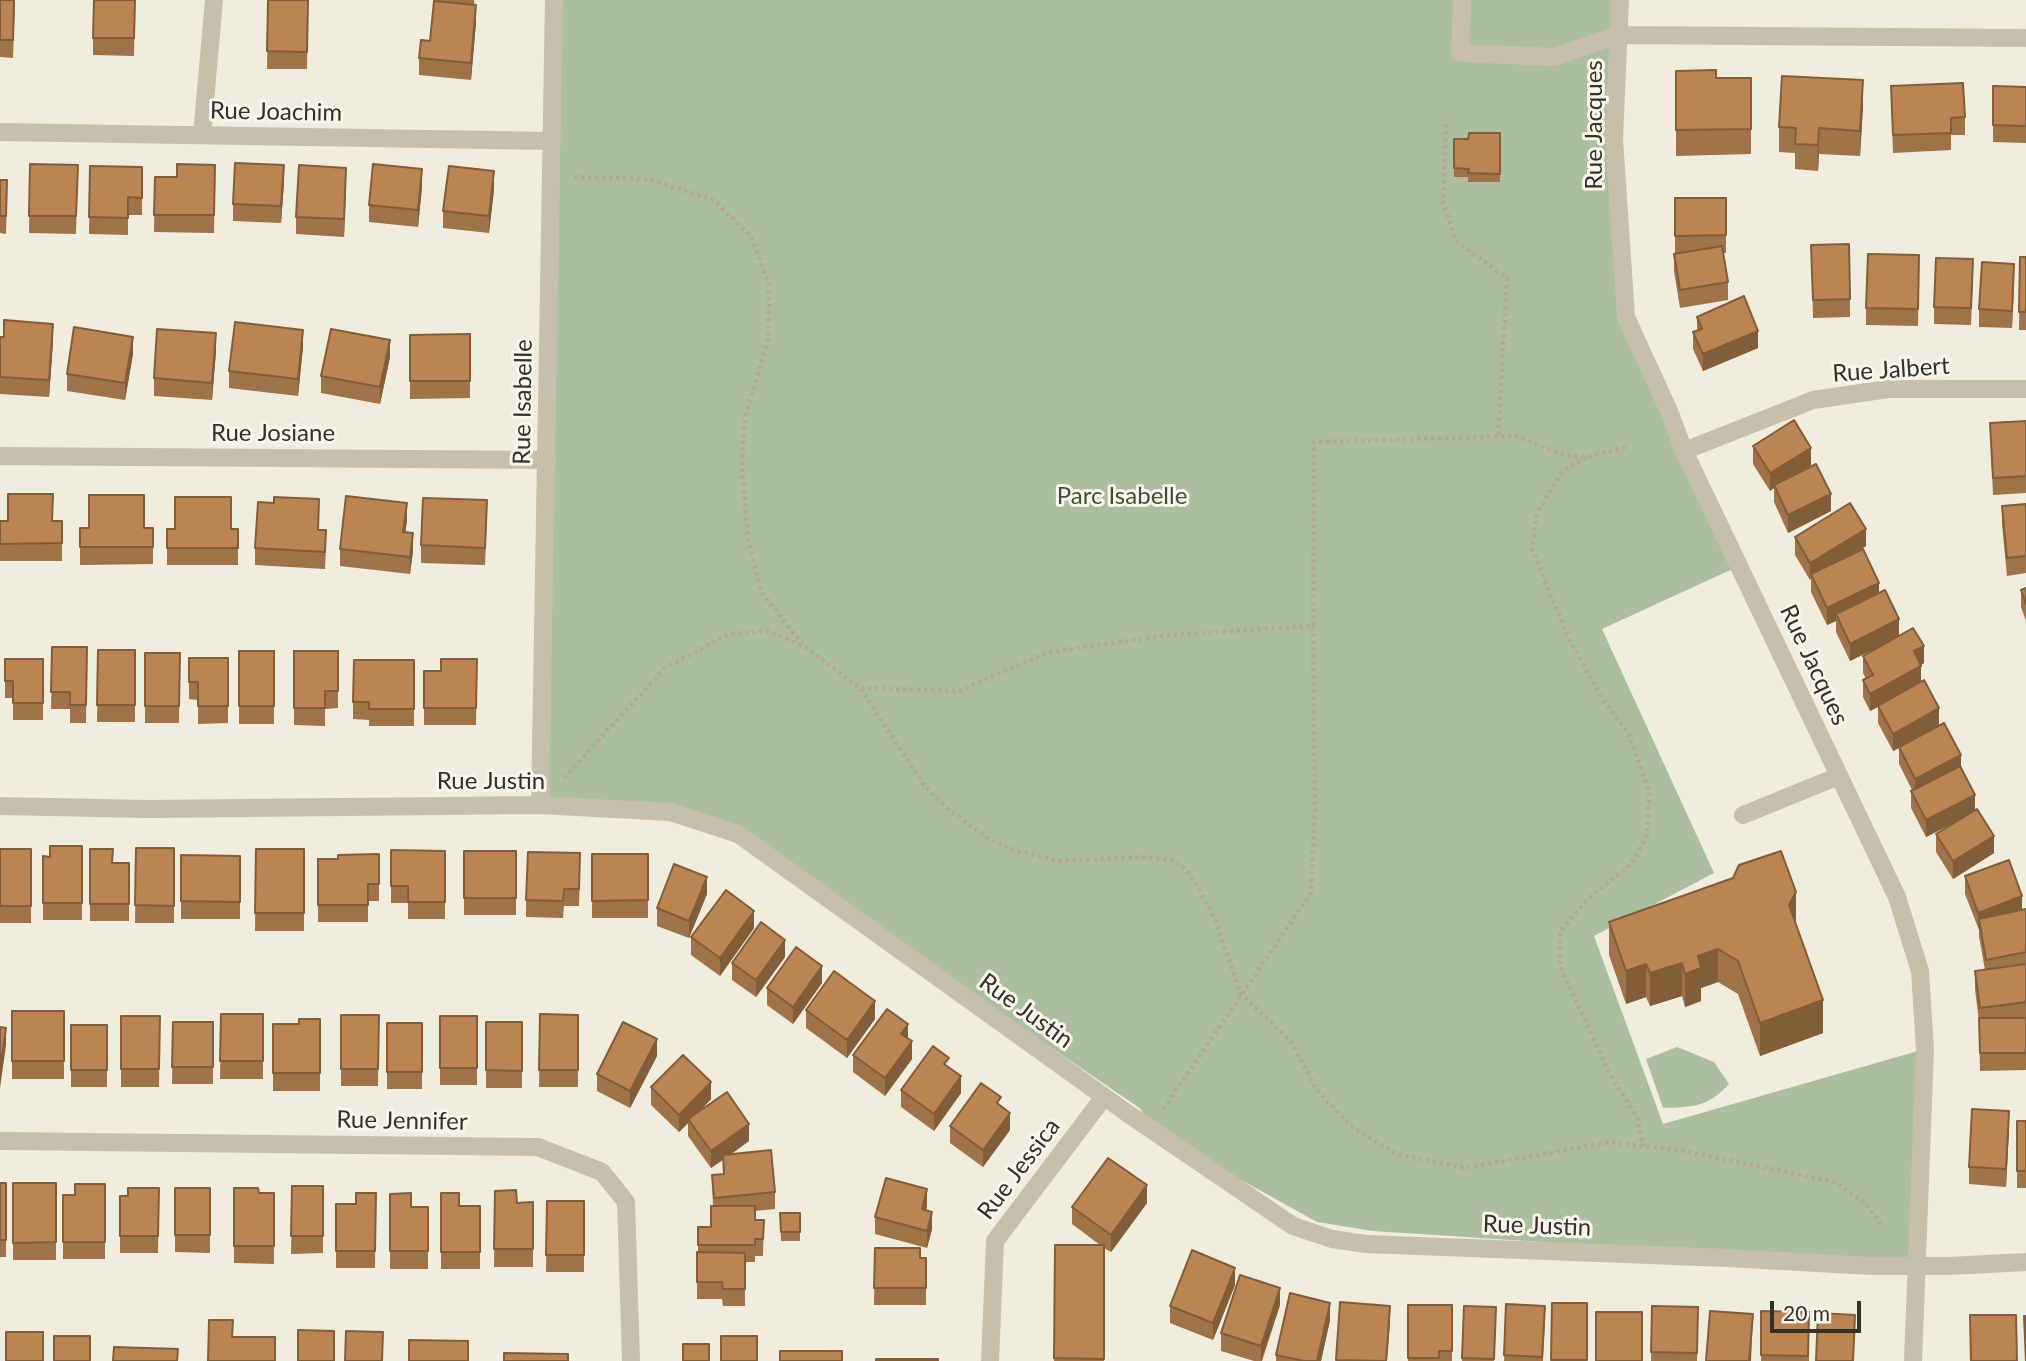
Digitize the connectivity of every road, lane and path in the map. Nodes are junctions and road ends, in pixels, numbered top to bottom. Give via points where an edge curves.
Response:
1 (214, 0) edge
2 (554, 0) edge
3 (1462, 0) edge
4 (1620, 0) edge
5 (1619, 35) junction
6 (2026, 38) edge
7 (1446, 124) dead end
8 (0, 132) edge
9 (202, 135) junction
10 (552, 141) junction
11 (551, 176) junction
12 (2026, 389) edge
13 (1498, 437) junction
14 (1627, 447) dead end
15 (1684, 451) junction
16 (0, 456) edge
17 (1586, 457) junction
18 (547, 460) junction
19 (1313, 626) junction
20 (805, 647) junction
21 (860, 688) junction
22 (1839, 776) junction
23 (540, 805) junction
24 (0, 806) edge
25 (1743, 815) dead end
26 (1241, 994) junction
27 (1104, 1097) junction
28 (1149, 1129) junction
29 (0, 1141) edge
30 (1643, 1146) junction
31 (1882, 1224) dead end
32 (2026, 1262) edge
33 (1917, 1266) junction
34 (631, 1361) edge
35 (990, 1361) edge
36 (1913, 1361) edge

1 - 9 street
2 - 10 street, Rue Isabelle
3 - 5 street via 1460,53 1554,57
4 - 5 street, Rue Jacques
5 - 6 street
5 - 15 street, Rue Jacques via 1614,139 1626,317
7 - 13 path via 1443,203 1457,242 1507,278
8 - 9 street, Rue Joachim
9 - 10 street, Rue Joachim
10 - 11 street, Rue Isabelle
11 - 18 street, Rue Isabelle
11 - 20 path via 648,179 713,200 751,236 769,285 768,340 745,418 742,465 748,541 762,593
12 - 15 street, Rue Jalbert via 1888,389 1812,400
13 - 17 path via 1516,436
13 - 19 path via 1314,442
14 - 17 path
15 - 22 street, Rue Jacques
16 - 18 street, Rue Josiane
17 - 30 path via 1563,471 1537,512 1532,549 1568,638 1628,732 1649,791 1647,836 1631,864 1588,898 1560,932 1560,966 1610,1074 1637,1117
18 - 23 street, Rue Isabelle
19 - 21 path via 1171,635 1048,652 959,691
19 - 26 path via 1311,893
20 - 21 path
20 - 23 path via 768,631 727,634 665,668
21 - 26 path via 923,784 992,841 1059,861 1141,857 1172,860 1183,867 1214,918
22 - 25 street
22 - 33 street, Rue Jacques via 1896,897 1920,971 1925,1049
23 - 24 street, Rue Justin
23 - 27 street, Rue Justin via 670,812 738,834
26 - 28 path
26 - 30 path via 1291,1041 1316,1089 1352,1127 1396,1154 1465,1168 1610,1142
27 - 28 street, Rue Justin
27 - 35 street, Rue Jessica via 995,1241
28 - 33 street, Rue Justin via 1293,1226 1332,1239
29 - 34 street, Rue Jennifer via 538,1147 603,1172 626,1202
30 - 31 path via 1835,1182 1866,1204
32 - 33 street, Rue Justin
33 - 36 street, Rue Jacques

